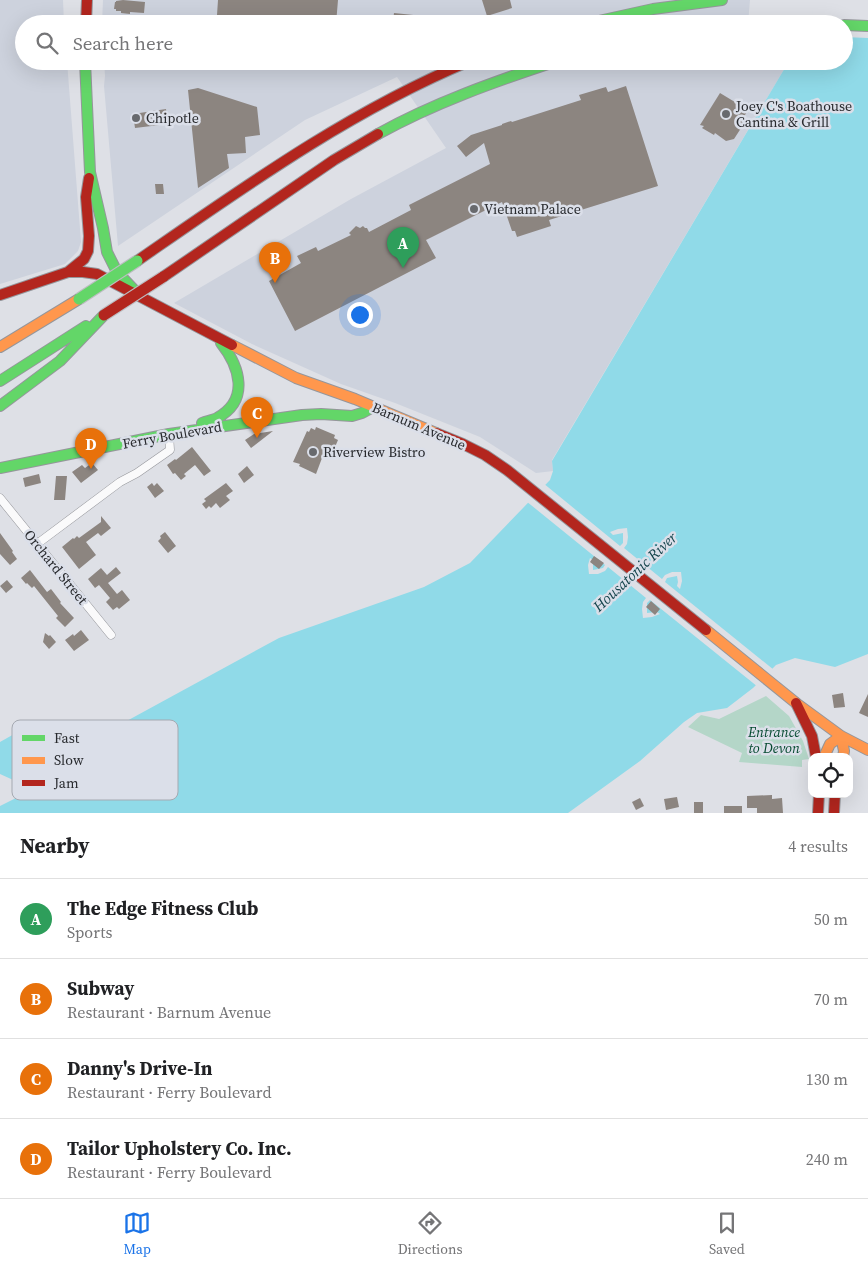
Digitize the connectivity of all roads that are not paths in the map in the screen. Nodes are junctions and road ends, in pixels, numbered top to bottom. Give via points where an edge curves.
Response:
1 (87, 0) edge
2 (722, 0) edge
3 (86, 15) edge
4 (626, 15) edge
5 (853, 25) edge
6 (868, 26) edge
7 (86, 70) edge
8 (450, 70) edge
9 (531, 70) edge
10 (90, 172) junction
11 (68, 272) junction
12 (0, 295) edge
13 (141, 297) junction
14 (104, 315) junction
15 (217, 338) junction
16 (3, 345) edge
17 (0, 381) edge
18 (0, 406) edge
19 (373, 407) junction
20 (187, 431) junction
21 (169, 434) junction
22 (0, 468) edge
23 (0, 498) edge
24 (37, 544) junction
25 (111, 635) dead end
26 (796, 703) junction
27 (841, 736) junction
28 (868, 750) edge
29 (815, 753) edge
30 (826, 753) edge
31 (844, 753) edge
32 (819, 798) edge
33 (835, 798) edge
34 (818, 813) edge
35 (834, 813) edge

1 - 3 main road
2 - 4 main road
5 - 6 main road
7 - 10 main road
8 - 16 main road, bridge via 405,90 320,138 79,299
9 - 14 main road, bridge via 476,89 380,133 337,158
10 - 11 main road via 86,197 88,249 86,257
10 - 13 main road via 107,252 117,272
11 - 12 main road, Barnum Avenue
11 - 13 main road, Barnum Avenue via 98,274
13 - 15 main road, Barnum Avenue
14 - 17 main road
14 - 18 main road via 60,361
15 - 19 main road, Barnum Avenue via 296,378
15 - 20 main road via 236,366 238,393 224,413
19 - 20 main road, Ferry Boulevard via 352,416 302,415
19 - 26 main road, Barnum Avenue via 444,436 496,462
20 - 21 main road, Ferry Boulevard
21 - 22 main road, Ferry Boulevard
21 - 24 street via 170,450 120,482
23 - 24 street, Orchard Street
24 - 25 street, Orchard Street
26 - 27 main road, Barnum Avenue
26 - 29 main road via 812,736
27 - 28 main road, Barnum Avenue
27 - 30 main road via 830,744
27 - 31 main road
32 - 34 main road
33 - 35 main road

